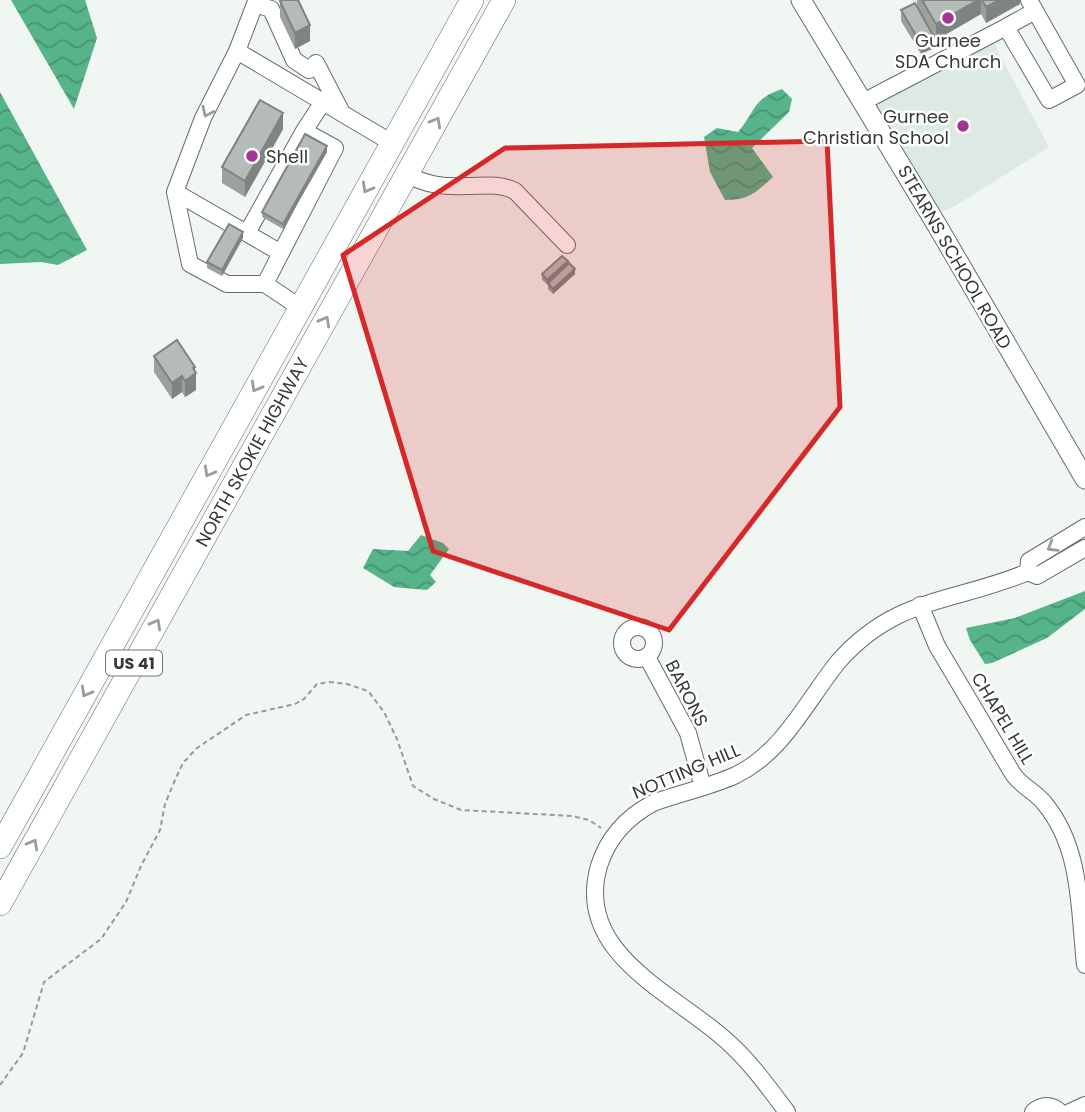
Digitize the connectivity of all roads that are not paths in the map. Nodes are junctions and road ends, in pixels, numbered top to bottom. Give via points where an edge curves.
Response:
1 (472, 0) edge
2 (504, 0) edge
3 (806, 2) edge
4 (1032, 6) edge
5 (1006, 27) junction
6 (237, 51) junction
7 (323, 102) junction
8 (863, 102) junction
9 (342, 113) junction
10 (304, 131) junction
11 (392, 143) junction
12 (406, 174) junction
13 (176, 192) junction
14 (247, 233) junction
15 (568, 245) dead end
16 (281, 253) junction
17 (265, 284) junction
18 (300, 308) junction
19 (1085, 479) edge
20 (1085, 527) edge
21 (1085, 548) edge
22 (1028, 572) junction
23 (920, 605) junction
24 (647, 657) dead end
25 (703, 787) junction
26 (0, 847) edge
27 (0, 904) edge
28 (1085, 964) edge
29 (1085, 1105) edge
30 (787, 1112) edge
31 (1033, 1112) edge
32 (1060, 1112) edge
33 (1070, 1112) edge

1 - 11 highway, NORTH SKOKIE HIGHWAY / US 41
12 -> 2 highway, NORTH SKOKIE HIGHWAY / US 41
3 - 8 main road, STEARNS SCHOOL ROAD
4 - 5 street
4 - 5 street via 1077,85 1049,100
5 - 8 street
6 - 7 street
6 - 9 street via 255,4 271,9 294,60 309,70 316,63
6 -> 13 street via 203,118
7 - 9 street
7 - 10 street
8 - 19 main road, STEARNS SCHOOL ROAD
9 - 11 street
10 - 14 street
10 - 16 street via 335,148
11 -> 18 highway, NORTH SKOKIE HIGHWAY / US 41
12 - 15 street via 424,184 507,187
27 -> 12 highway, NORTH SKOKIE HIGHWAY / US 41
13 - 14 street
13 - 17 street via 190,264 227,284
14 - 16 street
16 - 17 street
17 - 18 street
18 -> 26 highway, NORTH SKOKIE HIGHWAY / US 41
20 -> 22 street, NOTTING HILL via 1029,561
21 - 22 street, NOTTING HILL via 1037,576
22 - 23 street, NOTTING HILL
23 - 25 street, NOTTING HILL via 880,625 848,651 764,756 737,774
23 - 28 street, CHAPEL HILL via 937,646 1013,774 1021,786 1044,802 1065,837 1077,883
24 - 25 street, BARONS via 688,733
25 - 30 street, NOTTING HILL via 653,803 622,825 600,863 597,908 603,929 626,962 727,1040
29 - 33 street
31 - 32 street via 1048,1106

